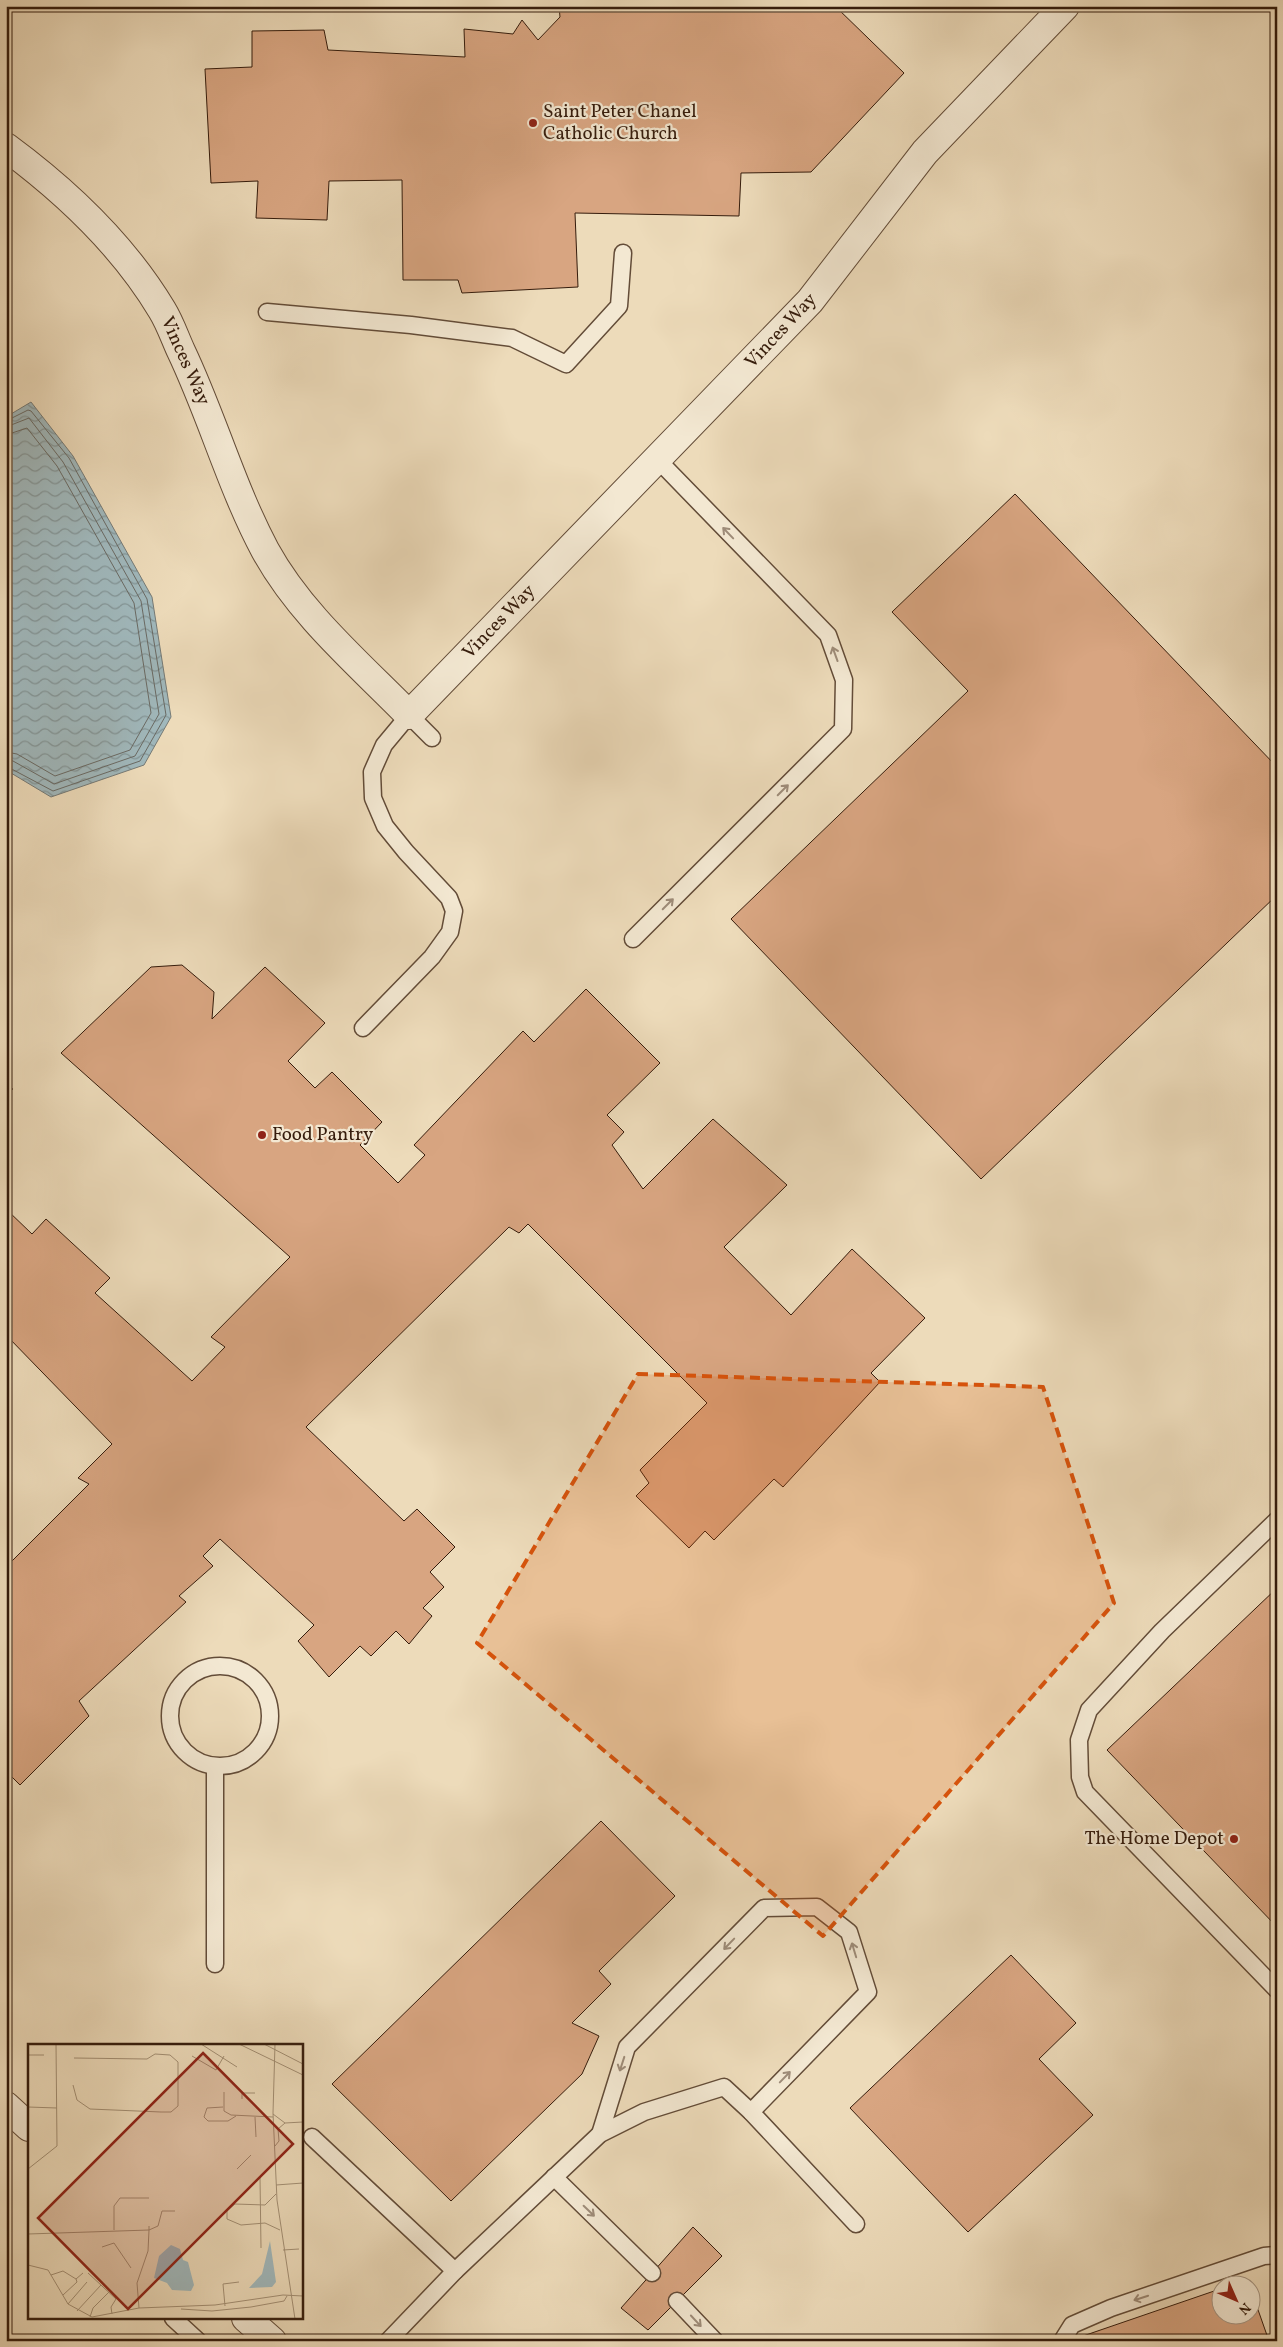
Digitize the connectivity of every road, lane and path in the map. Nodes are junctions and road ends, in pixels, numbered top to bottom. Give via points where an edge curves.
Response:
1 (1065, 6) edge
2 (6, 146) edge
3 (623, 253) dead end
4 (267, 312) dead end
5 (658, 460) junction
6 (409, 715) junction
7 (432, 738) dead end
8 (633, 939) dead end
9 (363, 1028) dead end
10 (1277, 1520) edge
11 (215, 1767) junction
12 (215, 1964) dead end
13 (1277, 1990) edge
14 (6, 2106) edge
15 (751, 2112) junction
16 (28, 2126) edge
17 (600, 2134) junction
18 (312, 2136) dead end
19 (554, 2177) junction
20 (856, 2224) dead end
21 (1277, 2255) edge
22 (455, 2271) junction
23 (652, 2273) dead end
24 (677, 2301) dead end
25 (175, 2320) edge
26 (248, 2320) edge
27 (198, 2341) edge
28 (272, 2341) edge
29 (388, 2341) edge
30 (715, 2341) edge
31 (1062, 2341) edge

1 - 5 street, Vinces Way via 925,152 810,301
2 - 6 street, Vinces Way via 73,200 117,247 162,310 266,550 300,603
3 - 4 lane via 619,306 566,364 512,338
5 - 6 street, Vinces Way
8 -> 5 lane via 844,729 844,680 828,636
6 - 7 lane
6 - 9 lane via 384,745 372,772 373,798 385,826 449,898 454,911 450,932 432,957
10 - 13 lane via 1162,1631 1089,1710 1079,1740 1080,1777 1085,1792
11 - 11 lane via 194,1760 178,1745 170,1725 171,1703 181,1684 198,1670 219,1665 242,1670 260,1685 270,1706 269,1729 257,1750 238,1763
11 - 12 lane
14 - 16 street
15 - 17 lane via 724,2088 644,2112
15 -> 17 lane via 868,1992 849,1932 817,1908 764,1908 627,2047
15 - 20 lane
17 - 19 lane
18 - 22 lane
19 - 22 lane
19 -> 23 lane
21 -> 31 lane via 1264,2256 1111,2308 1072,2325
22 - 29 lane
24 -> 30 lane
25 - 27 lane
26 - 28 street

